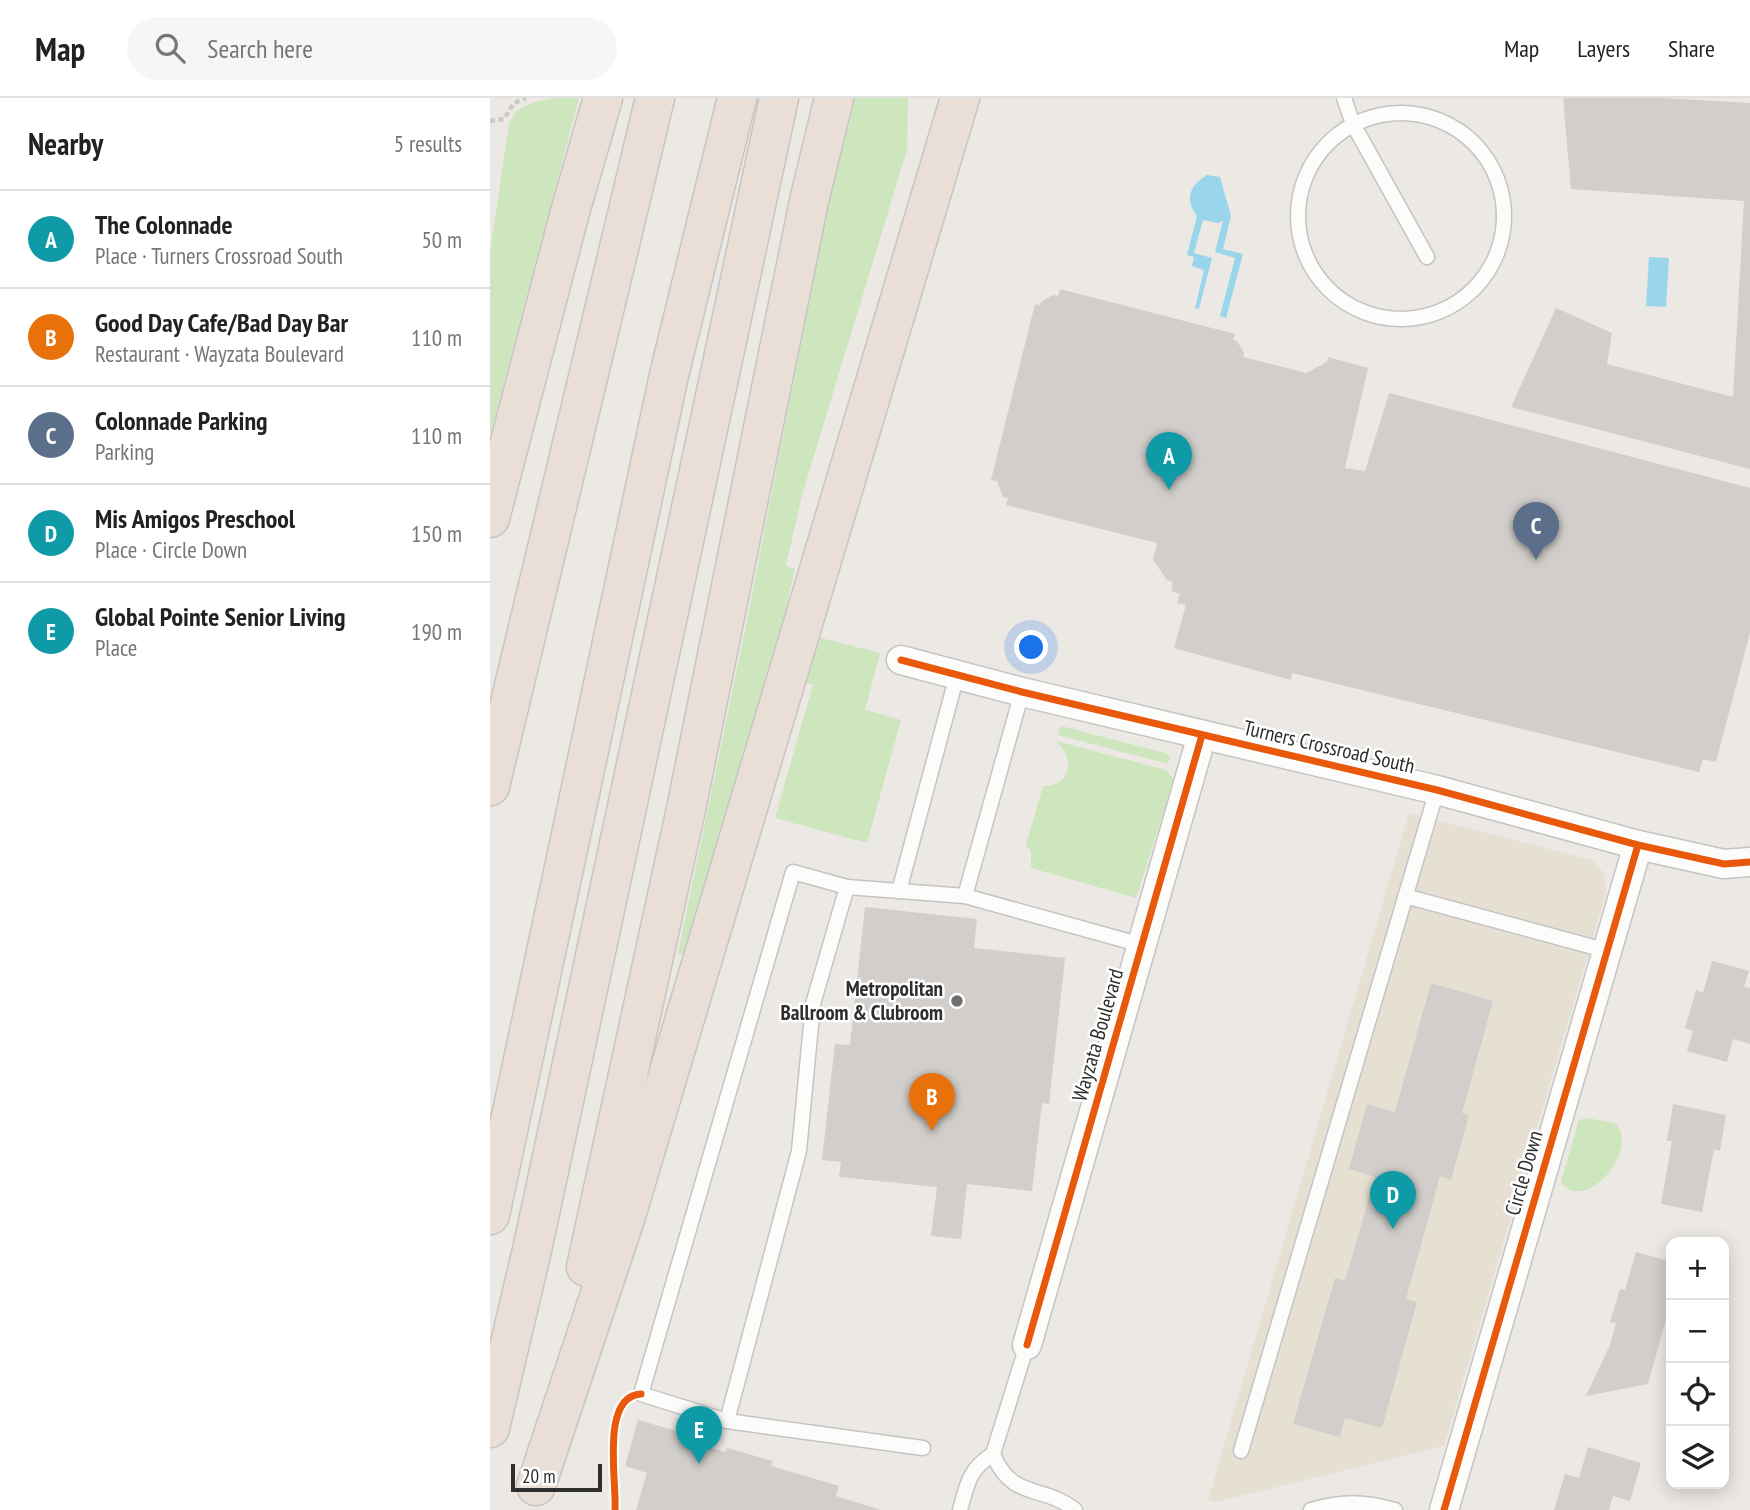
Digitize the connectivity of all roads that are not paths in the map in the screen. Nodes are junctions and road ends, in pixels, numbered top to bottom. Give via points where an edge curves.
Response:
1 (603, 98) edge
2 (655, 98) edge
3 (737, 98) edge
4 (779, 98) edge
5 (834, 98) edge
6 (960, 98) edge
7 (1344, 98) edge
8 (1353, 124) junction
9 (1427, 257) dead end
10 (490, 519) edge
11 (901, 660) dead end
12 (957, 675) junction
13 (1023, 692) junction
14 (1202, 735) junction
15 (490, 786) edge
16 (1437, 790) junction
17 (1638, 845) junction
18 (1750, 862) edge
19 (847, 887) junction
20 (899, 891) junction
21 (965, 896) junction
22 (1405, 896) junction
23 (1142, 945) junction
24 (1608, 951) junction
25 (490, 1215) edge
26 (1027, 1345) joint
27 (727, 1421) junction
28 (490, 1428) edge
29 (923, 1448) dead end
30 (1241, 1451) dead end
31 (993, 1454) junction
32 (533, 1498) edge
33 (960, 1510) edge
34 (1075, 1510) edge
35 (1311, 1510) edge
36 (1395, 1510) edge
37 (1444, 1510) edge

1 - 10 highway
2 - 15 highway
3 - 25 highway via 668,375
4 - 28 highway
5 - 32 highway via 806,214 686,809
6 - 32 highway via 625,1219
7 - 8 lane
8 - 8 lane via 1317,156 1300,193 1298,223 1306,256 1320,280 1343,301 1374,316 1425,316 1449,307 1472,290 1492,264 1501,240 1504,216 1494,170 1464,134 1439,119 1387,113
8 - 9 lane
11 - 12 street, Turners Crossroad South
12 - 13 street, Turners Crossroad South
12 - 20 lane
13 - 14 street, Turners Crossroad South
13 - 21 lane
14 - 16 street, Turners Crossroad South
14 - 23 street, Wayzata Boulevard
16 - 17 street, Turners Crossroad South
16 - 22 lane
17 - 18 street, Turners Crossroad South via 1724,864
17 - 24 street, Circle Down
19 - 20 lane
19 - 27 lane via 813,1004 799,1151
19 - 27 lane via 793,872 641,1394
20 - 21 lane
21 - 23 lane
22 - 24 lane
22 - 30 lane
23 - 26 street, Wayzata Boulevard
24 - 37 street, Circle Down
26 - 31 lane
27 - 29 lane
31 - 33 lane via 970,1476
31 - 34 lane via 1000,1470 1014,1483 1063,1500
35 - 36 lane via 1348,1502

